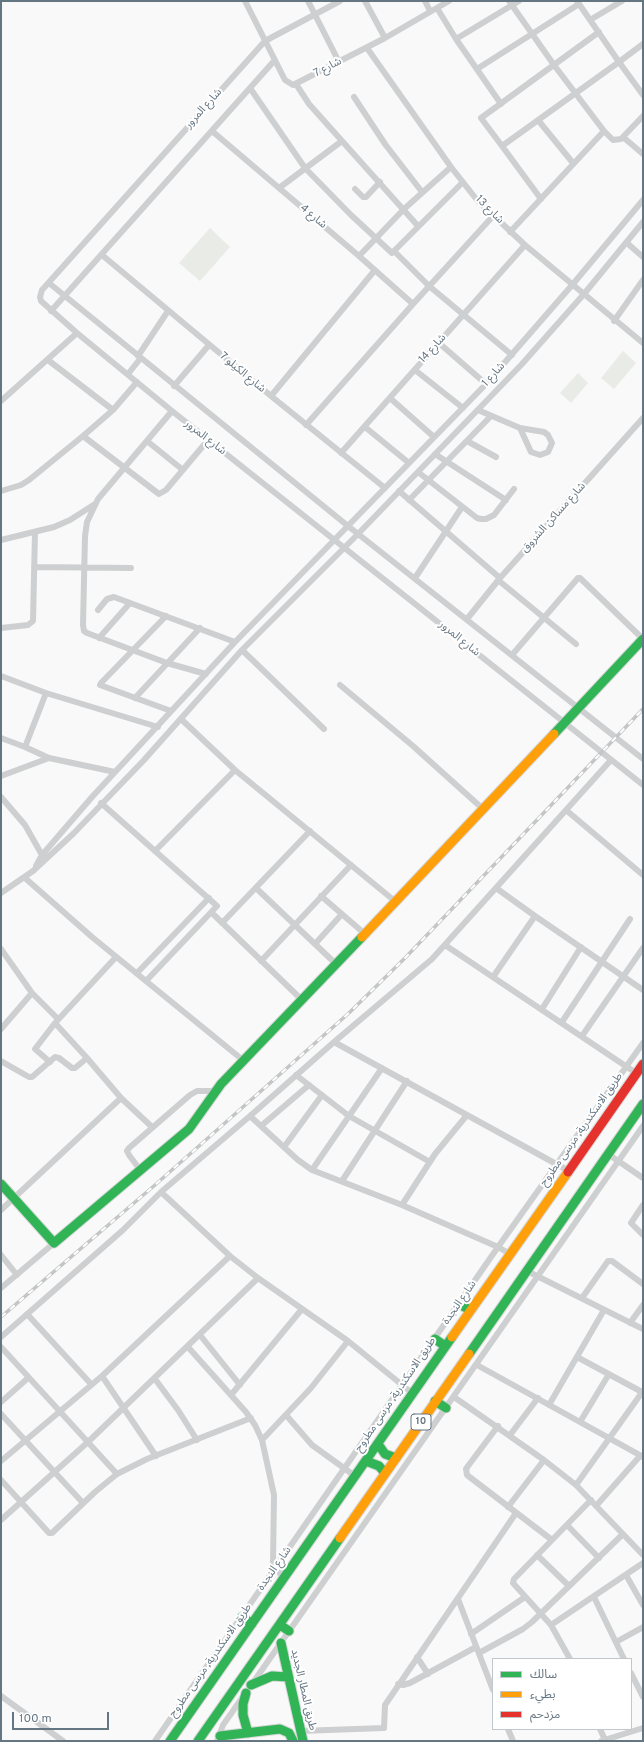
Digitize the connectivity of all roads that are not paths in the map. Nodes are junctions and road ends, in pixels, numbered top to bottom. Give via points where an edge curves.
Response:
1 (245, 1) edge
2 (308, 1) edge
3 (340, 1) edge
4 (366, 1) edge
5 (425, 1) edge
6 (449, 1) edge
7 (519, 1) edge
8 (622, 1) edge
9 (510, 3) edge
10 (578, 3) edge
11 (437, 8) junction
12 (430, 12) junction
13 (314, 14) junction
14 (590, 20) junction
15 (599, 32) junction
16 (533, 34) junction
17 (385, 38) junction
18 (456, 39) junction
19 (264, 41) junction
20 (643, 44) edge
21 (367, 48) junction
22 (274, 61) junction
23 (338, 62) junction
24 (619, 62) junction
25 (554, 65) junction
26 (477, 70) junction
27 (296, 84) junction
28 (250, 88) junction
29 (575, 94) junction
30 (643, 95) edge
31 (354, 97) dead end
32 (501, 104) junction
33 (643, 116) edge
34 (538, 120) junction
35 (212, 131) junction
36 (604, 131) junction
37 (624, 137) junction
38 (342, 141) junction
39 (502, 146) junction
40 (643, 154) edge
41 (573, 163) junction
42 (451, 167) junction
43 (305, 168) junction
44 (380, 182) junction
45 (463, 182) junction
46 (279, 188) junction
47 (355, 189) dead end
48 (422, 192) junction
49 (541, 198) junction
50 (643, 200) edge
51 (404, 209) junction
52 (493, 216) junction
53 (643, 222) edge
54 (418, 226) junction
55 (510, 232) junction
56 (376, 238) junction
57 (627, 243) junction
58 (525, 245) junction
59 (394, 251) junction
60 (102, 254) junction
61 (359, 256) junction
62 (643, 257) edge
63 (375, 270) junction
64 (642, 282) edge
65 (49, 283) junction
66 (573, 284) junction
67 (429, 286) junction
68 (584, 294) junction
69 (64, 296) junction
70 (413, 304) junction
71 (51, 311) junction
72 (168, 311) junction
73 (464, 315) junction
74 (614, 320) junction
75 (77, 333) junction
76 (439, 343) junction
77 (643, 343) edge
78 (210, 345) junction
79 (512, 355) junction
80 (139, 358) junction
81 (48, 360) junction
82 (415, 370) junction
83 (128, 374) junction
84 (137, 382) junction
85 (486, 384) junction
86 (174, 386) junction
87 (270, 396) junction
88 (390, 398) junction
89 (1, 401) edge
90 (462, 408) junction
91 (113, 410) junction
92 (478, 410) junction
93 (172, 411) junction
94 (491, 416) junction
95 (643, 418) edge
96 (306, 425) junction
97 (365, 427) junction
98 (520, 428) junction
99 (83, 436) junction
100 (434, 437) junction
101 (208, 440) junction
102 (147, 441) junction
103 (467, 441) junction
104 (341, 453) junction
105 (435, 454) junction
106 (496, 457) dead end
107 (447, 461) junction
108 (409, 463) junction
109 (124, 468) junction
110 (183, 470) junction
111 (418, 472) junction
112 (428, 480) junction
113 (385, 488) junction
114 (514, 489) dead end
115 (1, 491) edge
116 (399, 491) junction
117 (409, 500) junction
118 (506, 500) junction
119 (95, 504) junction
120 (462, 507) junction
121 (348, 526) junction
122 (35, 532) junction
123 (446, 532) junction
124 (358, 534) junction
125 (1, 540) edge
126 (333, 540) junction
127 (343, 548) junction
128 (34, 567) junction
129 (83, 567) junction
130 (131, 568) dead end
131 (415, 578) junction
132 (499, 579) junction
133 (130, 603) junction
134 (98, 610) dead end
135 (166, 616) junction
136 (544, 617) junction
137 (467, 619) junction
138 (1, 628) edge
139 (200, 628) junction
140 (99, 638) junction
141 (643, 639) edge
142 (234, 642) junction
143 (576, 644) dead end
144 (242, 650) junction
145 (133, 651) junction
146 (512, 655) junction
147 (167, 663) junction
148 (206, 674) junction
149 (1, 676) edge
150 (340, 685) dead end
151 (46, 693) junction
152 (135, 698) junction
153 (578, 708) junction
154 (172, 712) junction
155 (181, 719) junction
156 (564, 723) junction
157 (158, 727) junction
158 (324, 729) dead end
159 (1, 738) edge
160 (25, 747) junction
161 (50, 758) junction
162 (643, 759) edge
163 (610, 760) junction
164 (235, 770) junction
165 (116, 772) junction
166 (1, 776) edge
167 (643, 784) edge
168 (1, 797) edge
169 (101, 804) junction
170 (483, 809) junction
171 (566, 810) junction
172 (310, 831) junction
173 (155, 851) junction
174 (42, 855) junction
175 (351, 865) junction
176 (33, 871) junction
177 (643, 875) edge
178 (25, 878) junction
179 (256, 888) junction
180 (496, 888) junction
181 (1, 893) edge
182 (322, 896) junction
183 (209, 898) junction
184 (396, 902) junction
185 (212, 913) junction
186 (342, 914) junction
187 (535, 916) junction
188 (630, 919) dead end
189 (222, 923) junction
190 (295, 925) junction
191 (365, 934) junction
192 (316, 944) junction
193 (445, 945) junction
194 (581, 947) junction
195 (643, 948) edge
196 (1, 949) edge
197 (116, 957) junction
198 (602, 960) junction
199 (261, 961) junction
200 (336, 964) junction
201 (137, 973) junction
202 (624, 976) junction
203 (493, 977) junction
204 (146, 981) junction
205 (643, 990) edge
206 (32, 993) junction
207 (302, 1000) junction
208 (542, 1009) junction
209 (56, 1021) junction
210 (562, 1022) junction
211 (1, 1029) edge
212 (582, 1036) junction
213 (334, 1042) junction
214 (643, 1043) edge
215 (87, 1058) junction
216 (1, 1061) edge
217 (244, 1061) junction
218 (50, 1062) junction
219 (643, 1064) edge
220 (627, 1067) junction
221 (382, 1068) junction
222 (636, 1073) junction
223 (296, 1075) junction
224 (407, 1082) junction
225 (309, 1085) junction
226 (215, 1092) junction
227 (322, 1095) junction
228 (121, 1098) junction
229 (643, 1104) edge
230 (467, 1115) junction
231 (250, 1116) junction
232 (349, 1116) junction
233 (261, 1126) junction
234 (643, 1126) edge
235 (152, 1127) junction
236 (375, 1131) junction
237 (284, 1147) junction
238 (608, 1154) junction
239 (430, 1162) junction
240 (618, 1162) junction
241 (558, 1164) junction
242 (312, 1170) junction
243 (142, 1171) junction
244 (569, 1171) junction
245 (643, 1178) edge
246 (342, 1182) junction
247 (1, 1184) edge
248 (161, 1192) junction
249 (14, 1199) junction
250 (402, 1205) junction
251 (643, 1205) edge
252 (1, 1210) edge
253 (643, 1235) edge
254 (54, 1243) junction
255 (498, 1247) junction
256 (510, 1254) junction
257 (1, 1255) edge
258 (230, 1256) junction
259 (527, 1271) junction
260 (16, 1275) junction
261 (539, 1276) junction
262 (258, 1278) junction
263 (643, 1284) edge
264 (1, 1288) edge
265 (582, 1298) junction
266 (459, 1304) junction
267 (643, 1305) edge
268 (302, 1308) junction
269 (470, 1310) junction
270 (604, 1310) junction
271 (27, 1314) junction
272 (630, 1323) junction
273 (643, 1329) edge
274 (200, 1336) junction
275 (1, 1337) edge
276 (435, 1339) junction
277 (348, 1341) junction
278 (444, 1346) junction
279 (1, 1347) edge
280 (188, 1347) junction
281 (577, 1357) junction
282 (477, 1365) junction
283 (609, 1374) junction
284 (102, 1376) junction
285 (28, 1378) junction
286 (155, 1379) junction
287 (91, 1384) junction
288 (240, 1385) junction
289 (403, 1386) junction
290 (643, 1391) edge
291 (412, 1393) junction
292 (231, 1395) junction
293 (454, 1397) junction
294 (538, 1398) junction
295 (1, 1402) edge
296 (435, 1402) junction
297 (550, 1405) junction
298 (446, 1408) junction
299 (124, 1409) junction
300 (59, 1412) junction
301 (1, 1414) edge
302 (286, 1415) junction
303 (251, 1418) junction
304 (580, 1422) junction
305 (498, 1426) junction
306 (510, 1436) junction
307 (610, 1438) junction
308 (25, 1440) junction
309 (197, 1440) junction
310 (262, 1440) junction
311 (88, 1442) junction
312 (378, 1444) junction
313 (156, 1456) junction
314 (642, 1456) edge
315 (396, 1458) junction
316 (544, 1460) junction
317 (1, 1461) edge
318 (366, 1461) junction
319 (345, 1469) junction
320 (54, 1472) junction
321 (385, 1473) junction
322 (117, 1474) junction
323 (355, 1476) junction
324 (1, 1480) edge
325 (576, 1485) junction
326 (591, 1500) junction
327 (22, 1501) junction
328 (83, 1503) junction
329 (596, 1506) junction
330 (508, 1507) junction
331 (516, 1513) junction
332 (1, 1520) edge
333 (567, 1525) junction
334 (623, 1534) junction
335 (552, 1540) junction
336 (537, 1555) junction
337 (643, 1555) edge
338 (599, 1558) junction
339 (643, 1563) edge
340 (276, 1568) junction
341 (626, 1575) junction
342 (283, 1578) junction
343 (570, 1586) junction
344 (525, 1597) junction
345 (594, 1597) junction
346 (458, 1599) junction
347 (643, 1605) edge
348 (542, 1614) junction
349 (242, 1617) junction
350 (252, 1624) junction
351 (280, 1625) junction
352 (551, 1625) junction
353 (643, 1627) edge
354 (289, 1632) junction
355 (471, 1634) junction
356 (616, 1642) junction
357 (281, 1643) junction
358 (476, 1646) junction
359 (479, 1653) junction
360 (417, 1657) junction
361 (569, 1658) edge
362 (624, 1658) edge
363 (428, 1674) junction
364 (632, 1674) edge
365 (288, 1676) junction
366 (398, 1684) junction
367 (640, 1684) edge
368 (492, 1687) edge
369 (249, 1689) junction
370 (1, 1696) edge
371 (643, 1697) edge
372 (298, 1720) junction
373 (643, 1728) edge
374 (283, 1730) junction
375 (508, 1730) edge
376 (600, 1730) edge
377 (300, 1731) junction
378 (248, 1733) junction
379 (237, 1738) edge
380 (218, 1739) edge
381 (603, 1740) edge
382 (63, 1741) edge
383 (155, 1741) edge
384 (170, 1741) edge
385 (198, 1741) edge
386 (293, 1741) edge
387 (303, 1741) edge
388 (513, 1741) edge

1 - 19 street
2 - 13 street
3 - 13 street
4 - 17 street
5 - 12 street
6 - 11 street, شارع 7
7 - 9 street
8 - 14 street
9 - 16 street
9 - 18 street
10 - 14 street
10 - 16 street
11 - 12 street, شارع 7
11 - 18 street
12 - 17 street, شارع 7
13 - 19 street
13 - 23 street
14 - 15 street
15 - 24 street
15 - 25 street
16 - 25 street
16 - 26 street
17 - 21 street, شارع 7
18 - 26 street
19 - 22 street
19 - 65 street, شارع المرور
20 - 24 street
21 - 23 street, شارع 7
21 - 42 street, شارع 13
22 - 27 street via 287,82
22 - 28 street, شارع المرور
23 - 27 street, شارع 7
24 - 29 street
24 - 30 street
25 - 29 street
25 - 32 street
26 - 32 street
27 - 38 street
28 - 35 street, شارع المرور
28 - 43 street
29 - 34 street
29 - 36 street
31 - 48 street via 385,144
32 - 39 street via 482,118
33 - 37 street
34 - 39 street
34 - 41 street
35 - 46 street, شارع 4
35 - 60 street, شارع المرور
36 - 37 street via 614,140
36 - 41 street
37 - 40 street
38 - 43 street
38 - 44 street
39 - 49 street
41 - 49 street
42 - 45 street, شارع 13
42 - 48 street
43 - 46 street
43 - 56 street
44 - 47 street via 366,197
44 - 51 street
45 - 52 street, شارع 13
45 - 54 street
46 - 61 street, شارع 4
48 - 51 street
49 - 55 street
50 - 66 street, شارع 1
51 - 54 street
51 - 56 street
52 - 55 street, شارع 13
52 - 67 street
53 - 57 street, شارع 1
54 - 59 street
55 - 58 street, شارع 13
56 - 59 street via 392,253
56 - 61 street
57 - 62 street
57 - 68 street, شارع 1
58 - 66 street, شارع 13
58 - 73 street, شارع 14
59 - 67 street
60 - 69 street, شارع المرور
60 - 72 street, شارع الكيلو 7
61 - 63 street, شارع 4
63 - 70 street, شارع 4
63 - 87 street
64 - 74 street
65 - 69 street
65 - 71 street, شارع المرور via 42,290 40,297
66 - 68 street, شارع 13
66 - 79 street, شارع 1
67 - 70 street
67 - 73 street
68 - 74 street, شارع 13
68 - 92 street, شارع 1
69 - 71 street
69 - 80 street, شارع المرور
70 - 96 street
71 - 75 street, شارع المرور
72 - 78 street, شارع الكيلو 7
72 - 80 street
73 - 76 street, شارع 14
73 - 79 street
74 - 77 street, شارع 13
75 - 81 street
75 - 83 street, شارع المرور
76 - 82 street, شارع 14
76 - 85 street
78 - 86 street
78 - 87 street, شارع الكيلو 7
79 - 85 street, شارع 1
80 - 83 street
80 - 86 street, شارع المرور
81 - 89 street
81 - 91 street
82 - 88 street, شارع 14
82 - 90 street
83 - 84 street, شارع المرور
84 - 91 street
84 - 93 street, شارع المرور
85 - 90 street, شارع 1
86 - 121 street, شارع المرور
87 - 96 street, شارع الكيلو 7
88 - 97 street, شارع 14
88 - 100 street
90 - 100 street, شارع 1
91 - 99 street
92 - 94 street
92 - 105 street, شارع 1
93 - 101 street, شارع المرور
93 - 102 street
94 - 98 street
94 - 103 street
95 - 132 street, شارع مساكن الشروق
96 - 104 street, شارع الكيلو 7
97 - 104 street, شارع 14
97 - 108 street
98 - 98 street via 548,435 552,443 548,452 540,455 531,452
99 - 109 street
99 - 115 street via 29,480
100 - 108 street, شارع 1
101 - 110 street
101 - 126 street, شارع المرور
102 - 109 street
102 - 110 street
103 - 106 street
103 - 107 street
104 - 113 street, شارع الكيلو 7
105 - 107 street
105 - 111 street, شارع 1
107 - 112 street
107 - 118 street
108 - 113 street, شارع 1
109 - 110 street via 159,494 166,490
109 - 119 street
111 - 112 street
111 - 116 street, شارع 1
112 - 117 street
112 - 120 street
113 - 121 street, شارع 1
114 - 118 street
116 - 117 street
116 - 124 street, شارع 1
117 - 123 street
118 - 120 street via 494,515 486,519 477,518
119 - 122 street via 63,523
119 - 129 street via 86,528
120 - 123 street
121 - 124 street, شارع المرور
121 - 126 street, شارع 1
122 - 125 street
122 - 128 street
123 - 131 street
123 - 132 street
124 - 127 street, شارع 1
124 - 131 street, شارع المرور
126 - 127 street, شارع المرور
126 - 142 street, شارع 1
127 - 144 street, شارع 1
127 - 156 street, شارع المرور
128 - 129 street
128 - 138 street via 33,622 28,625
129 - 130 street
129 - 140 street via 83,629
131 - 137 street, شارع المرور
132 - 136 street
132 - 137 street, شارع مساكن الشروق
133 - 134 street via 110,597
133 - 135 street
133 - 140 street
135 - 139 street
135 - 145 street
136 - 141 street via 576,579 580,578
136 - 143 street
136 - 146 street
137 - 146 street, شارع المرور
139 - 142 street
139 - 147 street
140 - 145 street
141 - 153 main road
142 - 148 street, شارع 1
144 - 155 street, شارع 1
144 - 158 street
145 - 147 street
145 - 152 street via 100,685
146 - 153 street, شارع المرور
147 - 148 street
147 - 152 street
148 - 154 street, شارع 1
149 - 151 street
150 - 170 street
151 - 157 street
151 - 160 street
152 - 154 street
153 - 156 main road
153 - 162 street, شارع المرور
154 - 157 street, شارع 1
155 - 164 street
155 - 169 street, شارع 1
156 - 163 street, شارع المرور
156 - 170 main road
157 - 165 street, شارع 1
159 - 160 street
160 - 161 street
161 - 165 street
161 - 166 street
163 - 167 street, شارع المرور
163 - 171 street
164 - 172 street
164 - 173 street
165 - 174 street, شارع 1
168 - 174 street via 25,825
169 - 173 street
169 - 176 street, شارع 1
170 - 184 main road
171 - 177 street
171 - 180 street
172 - 175 street
172 - 179 street
173 - 183 street
174 - 176 street, شارع 1
175 - 182 street
175 - 184 street
176 - 178 street, شارع 1
178 - 181 street, شارع 1
178 - 197 street
179 - 189 street
179 - 190 street
180 - 187 street
180 - 193 street
182 - 186 street
182 - 190 street
183 - 185 street via 217,906
183 - 201 street
184 - 191 main road
185 - 189 street
185 - 204 street
186 - 191 street
186 - 192 street
187 - 194 street
187 - 203 street
188 - 198 street
189 - 199 street
190 - 192 street
190 - 199 street
191 - 200 main road
192 - 200 street
193 - 203 street
193 - 213 street
194 - 198 street
194 - 208 street
195 - 202 street
196 - 206 street
197 - 201 street
197 - 209 street
198 - 202 street
198 - 210 street
199 - 207 street
200 - 207 main road
201 - 204 street
202 - 205 street
202 - 212 street
203 - 208 street
204 - 217 street
206 - 209 street
206 - 211 street
207 - 217 main road
208 - 210 street
209 - 215 street
209 - 218 street via 35,1049
210 - 212 street
212 - 220 street
213 - 221 street
213 - 223 street
214 - 220 street, شارع النجدة
215 - 218 street via 75,1068 58,1057
215 - 228 street
216 - 218 street via 32,1077
217 - 226 main road
219 - 222 main road, طريق الاسكندرية, مرسى مطروح / 10
220 - 222 street
220 - 241 street, شارع النجدة
221 - 224 street
221 - 232 street
222 - 244 main road, طريق الاسكندرية, مرسى مطروح / 10
223 - 225 street
223 - 231 street
224 - 230 street
224 - 236 street
225 - 227 street
225 - 233 street
226 - 235 street via 193,1093
226 - 243 main road via 189,1129
227 - 232 street
227 - 237 street
228 - 235 street
228 - 249 street
229 - 238 main road, 10
230 - 239 street
230 - 241 street
231 - 233 street
231 - 248 street
232 - 236 street
232 - 242 street
233 - 237 street
234 - 240 street
235 - 243 street via 127,1151
236 - 239 street
236 - 246 street
237 - 242 street
238 - 240 street
238 - 259 main road, 10
239 - 250 street
240 - 245 street
240 - 261 street
241 - 244 street
241 - 255 street, شارع النجدة
242 - 246 street
243 - 254 main road
244 - 256 main road, طريق الاسكندرية, مرسى مطروح / 10
246 - 250 street
247 - 249 main road
248 - 258 street
248 - 271 street via 123,1230
249 - 252 street
249 - 254 main road
250 - 255 street
251 - 253 street via 631,1223
254 - 260 street
255 - 256 street
255 - 266 street, شارع النجدة
256 - 269 main road, طريق الاسكندرية, مرسى مطروح / 10
257 - 260 street
258 - 262 street
258 - 284 street
259 - 261 street
259 - 296 main road, 10
260 - 264 street
261 - 265 street
261 - 282 street
262 - 268 street
262 - 274 street
263 - 265 street via 608,1261
265 - 270 street
266 - 269 main road
266 - 276 street, شارع النجدة
267 - 272 street
268 - 277 street
268 - 288 street
269 - 278 main road, طريق الاسكندرية, مرسى مطروح / 10
270 - 272 street
270 - 281 street
271 - 275 street
271 - 287 street
272 - 273 street
274 - 280 street
274 - 288 street
276 - 278 main road
276 - 289 street, شارع النجدة
277 - 289 street
277 - 302 street
278 - 291 main road, طريق الاسكندرية, مرسى مطروح / 10
279 - 285 street
280 - 286 street
280 - 292 street
281 - 283 street
281 - 297 street
282 - 293 street
282 - 294 street
283 - 290 street
283 - 304 street
284 - 287 street
284 - 299 street
285 - 295 street
285 - 300 street
286 - 299 street
286 - 309 street
287 - 300 street
288 - 292 street
289 - 291 street
289 - 319 street, شارع النجدة
290 - 307 street
291 - 312 main road, طريق الاسكندرية, مرسى مطروح / 10
292 - 303 street
293 - 298 street
293 - 305 street
294 - 297 street
294 - 306 street
296 - 298 main road
296 - 315 main road, 10
297 - 304 street
298 - 354 street
299 - 311 street
299 - 313 street
300 - 308 street
300 - 311 street
301 - 308 street
302 - 310 street
302 - 319 street via 312,1445
303 - 309 street
303 - 310 street
304 - 307 street
305 - 306 street
305 - 330 street via 466,1472
306 - 316 street
307 - 314 street
307 - 325 street
308 - 317 street
308 - 320 street
309 - 313 street
310 - 340 street via 274,1495 273,1563
311 - 320 street
311 - 322 street
312 - 315 main road via 385,1454
312 - 318 main road, طريق الاسكندرية, مرسى مطروح / 10
313 - 322 street
314 - 329 street
315 - 321 main road, 10
316 - 325 street
316 - 330 street
318 - 321 main road via 379,1466
318 - 323 main road, طريق الاسكندرية, مرسى مطروح / 10
319 - 323 street
319 - 340 street, شارع النجدة
320 - 327 street
320 - 328 street
321 - 351 main road, 10
322 - 328 street
323 - 342 main road, طريق الاسكندرية, مرسى مطروح / 10
324 - 327 street
325 - 326 street
326 - 329 street
326 - 333 street
327 - 328 street via 51,1533
327 - 332 street
329 - 334 street
330 - 331 street
331 - 335 street
331 - 346 street
333 - 335 street
333 - 338 street
334 - 337 street
334 - 338 street
335 - 336 street
336 - 343 street
336 - 344 street via 513,1581
338 - 343 street
339 - 341 street
340 - 342 street
340 - 349 street, شارع النجدة
341 - 345 street
341 - 347 street
342 - 350 main road, طريق الاسكندرية, مرسى مطروح / 10
343 - 348 street
344 - 348 street
344 - 355 street
345 - 352 street
345 - 356 street
346 - 355 street
346 - 360 street
348 - 352 street
348 - 359 street via 523,1629
349 - 350 main road
349 - 383 street, شارع النجدة
350 - 384 main road, طريق الاسكندرية, مرسى مطروح / 10
351 - 354 main road
351 - 385 main road, 10
352 - 361 street
353 - 356 street
354 - 357 street
355 - 358 street
356 - 362 street
357 - 365 main road, طريق المطار الجديد
357 - 369 street
358 - 359 street
358 - 363 street
359 - 368 street
360 - 363 street
360 - 366 street
363 - 366 street via 407,1685
364 - 367 street
365 - 369 main road via 272,1676
365 - 372 main road, طريق المطار الجديد
366 - 377 street via 384,1707 384,1728
367 - 371 street
369 - 378 main road via 243,1704
369 - 380 street via 225,1723
370 - 382 street
372 - 374 main road
372 - 377 main road, طريق المطار الجديد
373 - 381 street
374 - 378 main road
374 - 386 main road, طريق المطار الجديد via 289,1733
375 - 388 street
376 - 381 street
377 - 387 main road, طريق المطار الجديد
378 - 379 main road
379 - 380 main road

